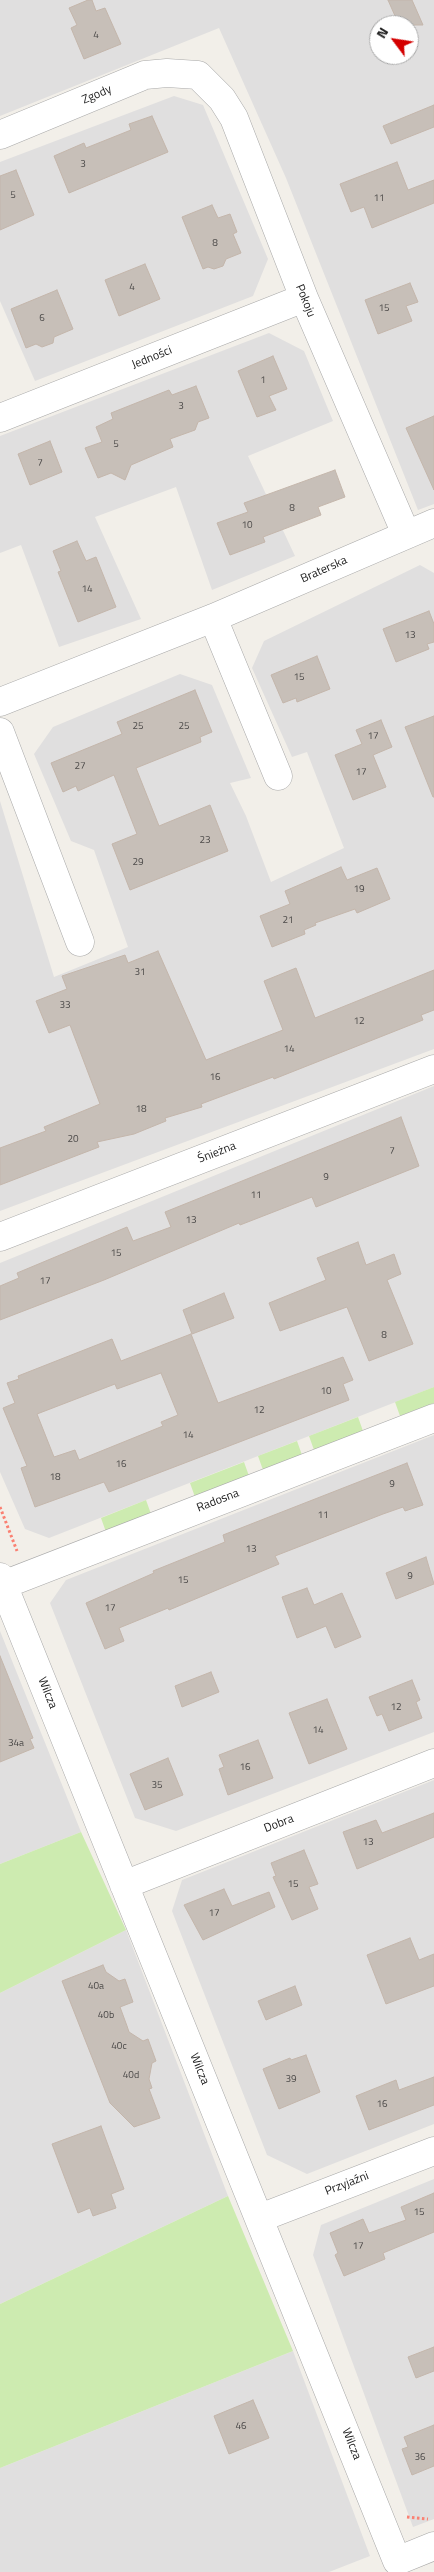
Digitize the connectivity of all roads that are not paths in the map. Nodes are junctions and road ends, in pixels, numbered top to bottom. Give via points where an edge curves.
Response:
1 (198, 75) joint
2 (0, 135) edge
3 (304, 298) junction
4 (0, 418) edge
5 (426, 529) edge
6 (214, 618) junction
7 (0, 702) edge
8 (0, 732) edge
9 (278, 776) dead end
10 (80, 942) dead end
11 (434, 1069) edge
12 (0, 1237) edge
13 (434, 1418) edge
14 (1, 1581) edge
15 (434, 1764) edge
16 (124, 1885) junction
17 (434, 2151) edge
18 (260, 2218) junction
19 (434, 2546) edge

1 - 2 street, Zgody via 167,72 145,75
1 - 3 street, Pokoju via 222,99 234,118
3 - 4 street, Jedności
3 - 5 street, Pokoju
5 - 6 street, Braterska
6 - 7 street, Braterska
6 - 9 street
8 - 10 street
11 - 12 street, Śnieżna
13 - 14 street, Radosna
14 - 16 street, Wilcza
15 - 16 street, Dobra
16 - 18 street, Wilcza
17 - 18 street, Przyjaźni
18 - 19 street, Wilcza via 397,2561

